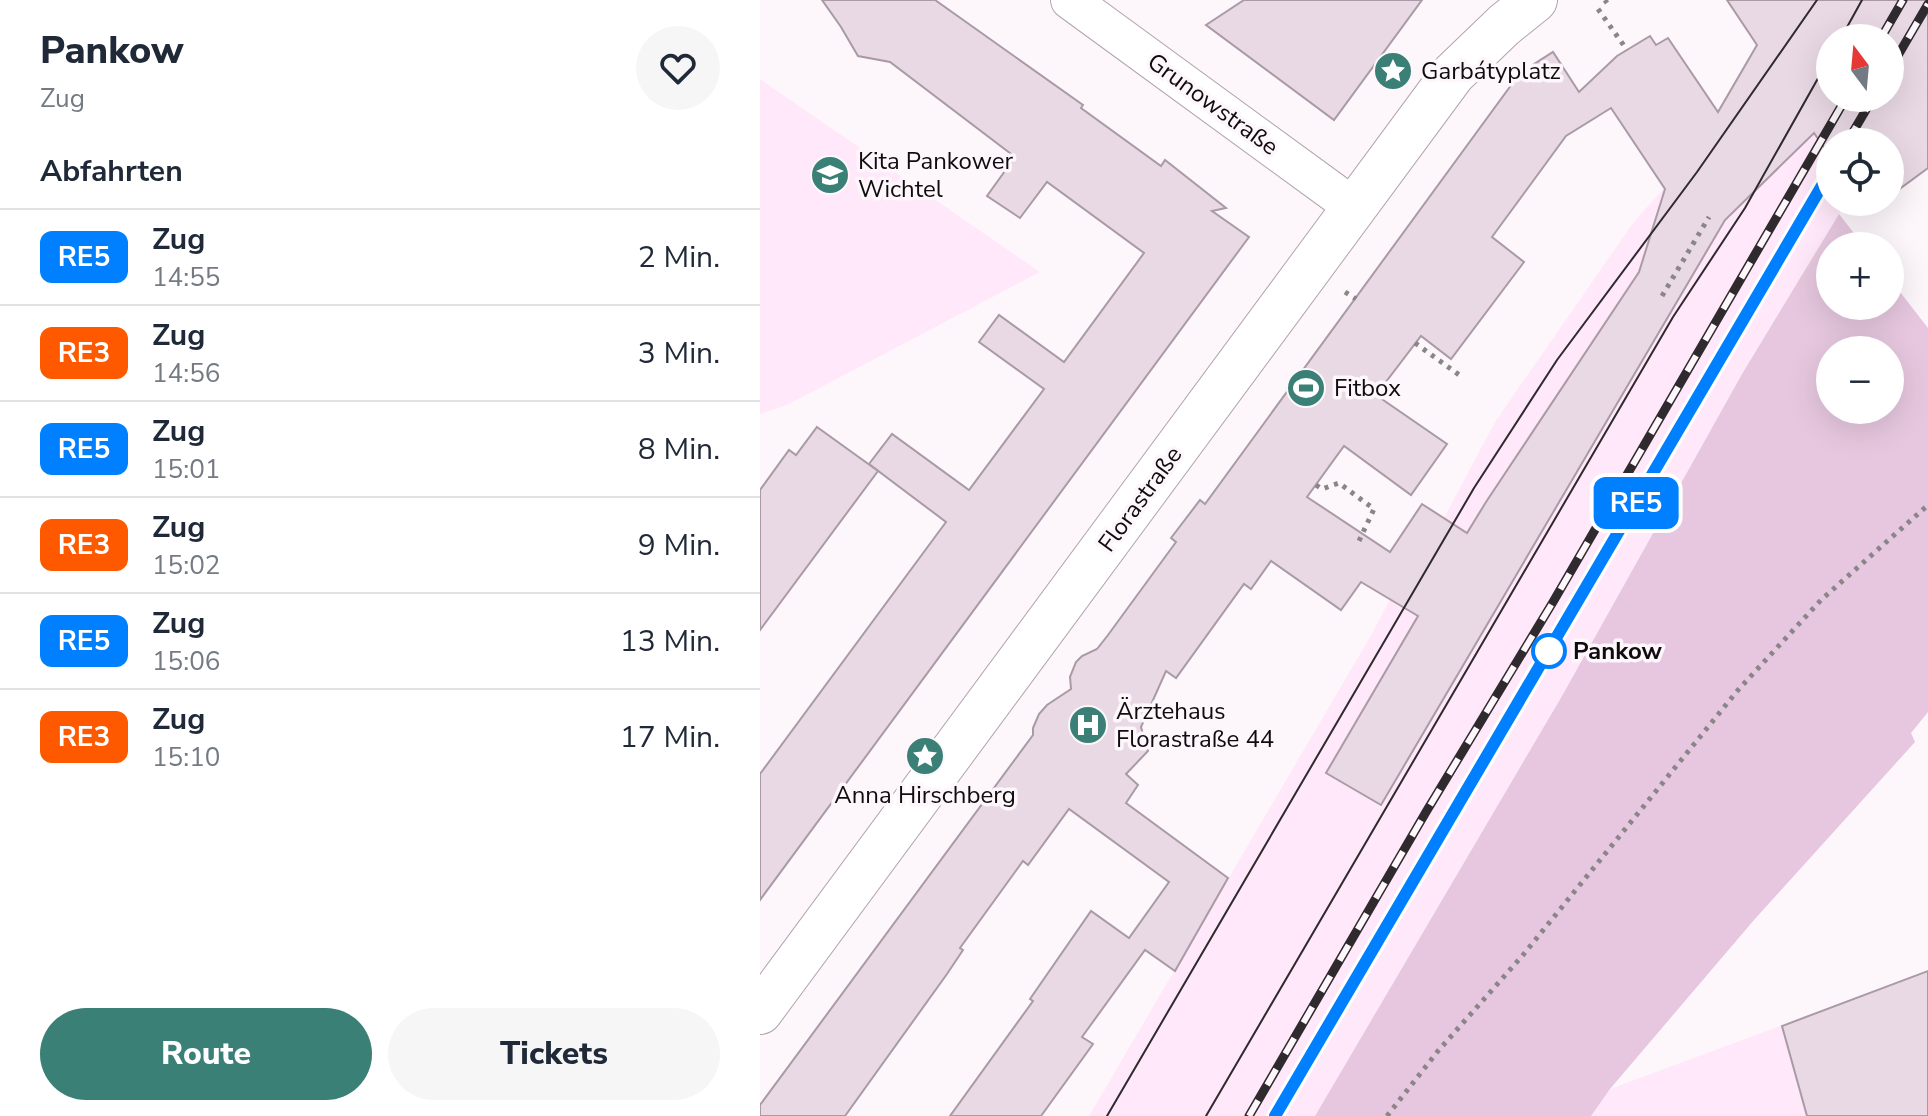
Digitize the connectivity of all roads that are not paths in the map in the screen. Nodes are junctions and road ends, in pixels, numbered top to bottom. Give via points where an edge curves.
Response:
1 (1070, 0) edge
2 (1535, 0) edge
3 (1355, 208) junction
4 (760, 1012) edge

1 - 3 street, Grunowstraße
2 - 3 street, Florastraße via 1453,74
3 - 4 street, Florastraße

